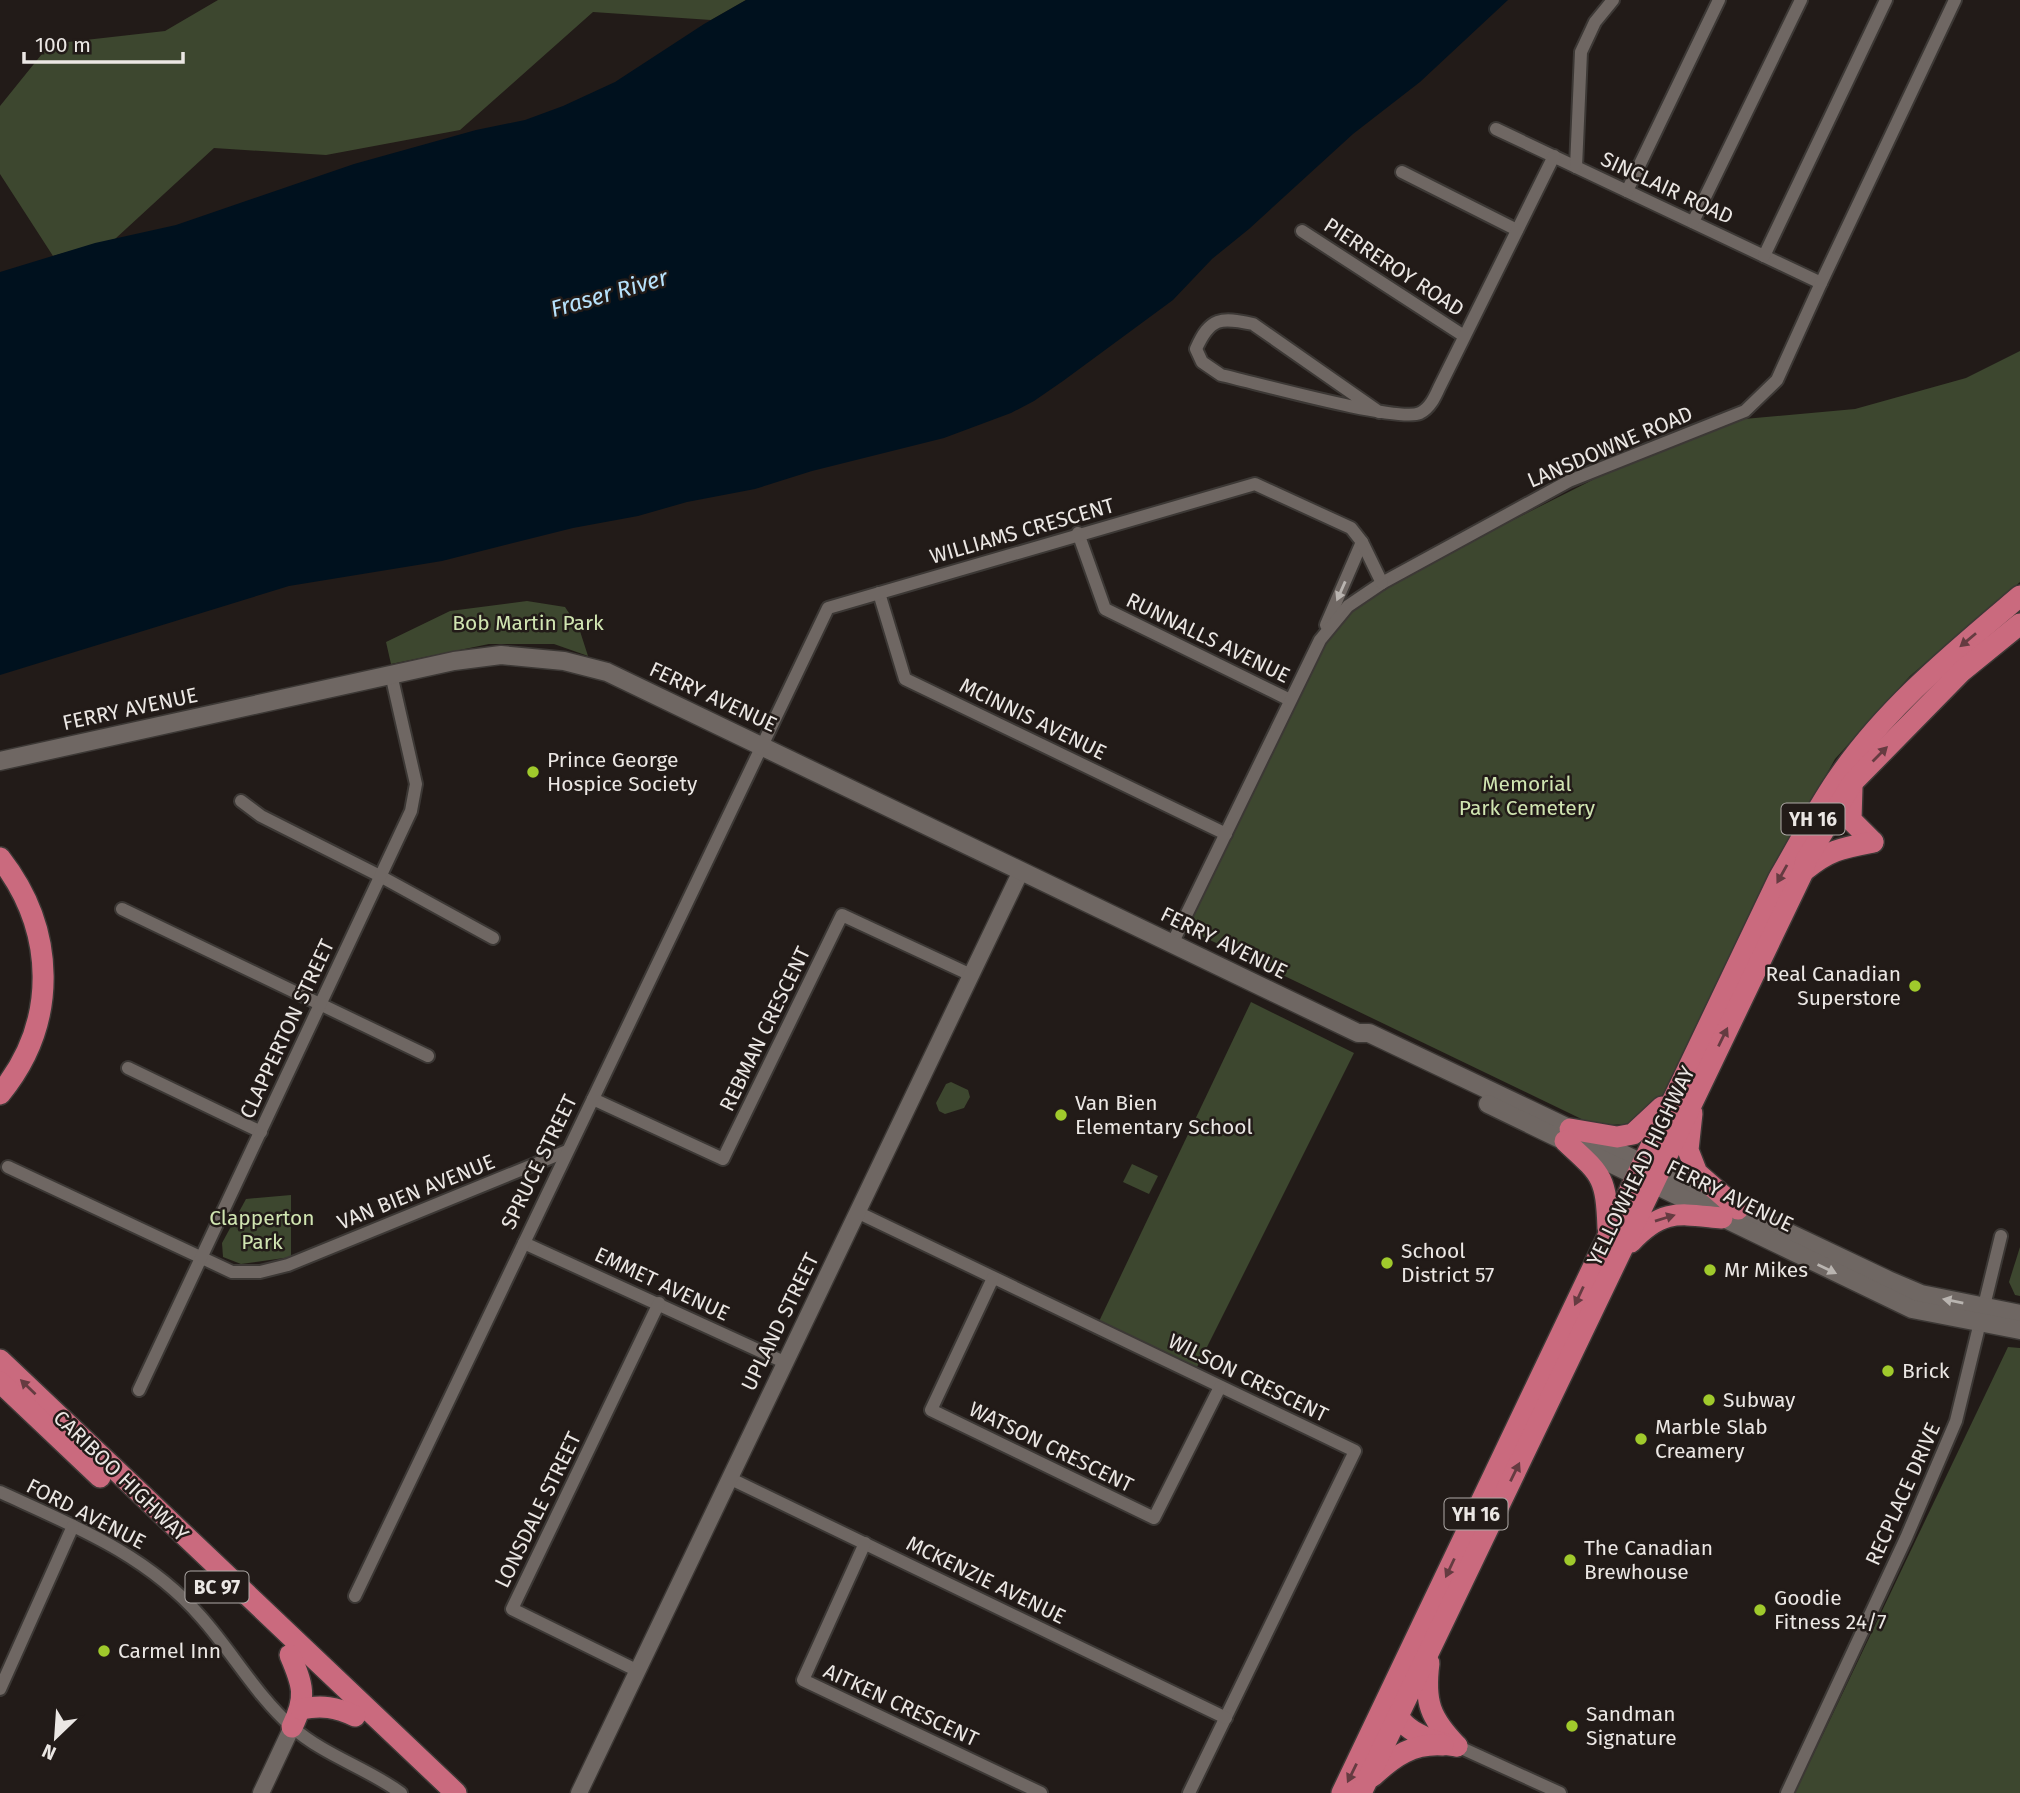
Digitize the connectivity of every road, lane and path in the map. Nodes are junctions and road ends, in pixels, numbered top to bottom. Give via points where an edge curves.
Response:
1 (1613, 0) edge
2 (1719, 0) edge
3 (1801, 0) edge
4 (1886, 0) edge
5 (1955, 0) edge
6 (1496, 129) dead end
7 (1554, 156) junction
8 (1576, 167) junction
9 (1402, 172) dead end
10 (1627, 191) junction
11 (1693, 222) junction
12 (1302, 230) dead end
13 (1517, 230) junction
14 (1764, 256) junction
15 (1821, 283) junction
16 (1464, 336) junction
17 (1379, 412) junction
18 (1078, 533) junction
19 (1362, 542) junction
20 (1382, 583) junction
21 (879, 593) junction
22 (2020, 596) edge
23 (2020, 624) edge
24 (1320, 640) junction
25 (391, 674) junction
26 (1290, 700) junction
27 (764, 746) junction
28 (0, 761) edge
29 (1853, 782) junction
30 (241, 801) dead end
31 (1226, 834) junction
32 (0, 858) edge
33 (0, 871) edge
34 (1021, 871) junction
35 (1803, 872) junction
36 (380, 876) junction
37 (122, 909) dead end
38 (493, 938) dead end
39 (1172, 944) junction
40 (971, 975) junction
41 (321, 1003) junction
42 (428, 1056) dead end
43 (128, 1068) dead end
44 (0, 1074) edge
45 (0, 1094) edge
46 (1685, 1096) junction
47 (593, 1099) junction
48 (261, 1132) junction
49 (1567, 1135) junction
50 (567, 1151) junction
51 (8, 1167) dead end
52 (1647, 1174) junction
53 (857, 1212) junction
54 (1730, 1214) junction
55 (1608, 1234) junction
56 (2001, 1236) dead end
57 (524, 1243) junction
58 (1620, 1253) junction
59 (201, 1258) junction
60 (993, 1278) junction
61 (659, 1303) junction
62 (2020, 1314) edge
63 (1981, 1315) junction
64 (2020, 1330) edge
65 (0, 1360) edge
66 (785, 1362) junction
67 (0, 1382) edge
68 (1220, 1387) junction
69 (139, 1391) dead end
70 (729, 1478) junction
71 (0, 1492) edge
72 (73, 1526) junction
73 (865, 1543) junction
74 (355, 1596) dead end
75 (1433, 1643) junction
76 (290, 1655) junction
77 (1407, 1659) junction
78 (636, 1670) junction
79 (0, 1689) edge
80 (355, 1716) junction
81 (1397, 1716) junction
82 (296, 1718) junction
83 (1226, 1718) junction
84 (1451, 1745) junction
85 (1364, 1787) edge
86 (261, 1793) edge
87 (401, 1793) edge
88 (434, 1793) edge
89 (456, 1793) edge
90 (579, 1793) edge
91 (1041, 1793) edge
92 (1188, 1793) edge
93 (1342, 1793) edge
94 (1560, 1793) edge
95 (1787, 1793) edge

1 - 8 street via 1595,22 1581,52
2 - 10 street
3 - 11 street
4 - 14 street
5 - 15 street, LANSDOWNE ROAD
6 - 7 street, SINCLAIR ROAD
7 - 8 street, SINCLAIR ROAD
7 - 13 street, PIERREROY ROAD
8 - 10 street, SINCLAIR ROAD
9 - 13 street
10 - 11 street, SINCLAIR ROAD
11 - 14 street, SINCLAIR ROAD
12 - 16 street, PIERREROY ROAD
13 - 16 street, PIERREROY ROAD
14 - 15 street, SINCLAIR ROAD
15 - 20 street, LANSDOWNE ROAD via 1777,380 1745,411 1569,481
16 - 17 street, PIERREROY ROAD via 1422,413
17 - 17 street, PIERREROY ROAD via 1253,324 1228,318 1212,323 1196,349 1202,362 1221,375
18 - 19 street, WILLIAMS CRESCENT via 1255,484 1351,528
18 - 21 street, WILLIAMS CRESCENT
18 - 26 street, RUNNALLS AVENUE via 1105,609
19 - 20 street, WILLIAMS CRESCENT
19 -> 24 street
20 - 24 street, LANSDOWNE ROAD via 1348,606
21 - 27 street, WILLIAMS CRESCENT via 828,608
21 - 31 street, MCINNIS AVENUE via 905,679
22 -> 46 highway, YELLOWHEAD HIGHWAY / YH 16 via 1950,656 1880,726 1836,780 1779,878
29 -> 23 highway, YELLOWHEAD HIGHWAY / YH 16 via 1962,671
24 - 26 street, LANSDOWNE ROAD
25 - 27 main road, FERRY AVENUE via 502,655 564,661 607,672
25 - 28 main road, FERRY AVENUE
25 - 36 street, CLAPPERTON STREET via 416,784 411,811
26 - 31 street, LANSDOWNE ROAD
27 - 34 main road, FERRY AVENUE
27 - 47 street, SPRUCE STREET
29 - 35 highway, YELLOWHEAD HIGHWAY / YH 16
29 - 35 highway via 1851,820 1873,842 1823,856
30 - 36 street via 261,816
31 - 39 street, LANSDOWNE ROAD
32 - 45 highway via 19,883 40,935 43,989 31,1042
33 - 44 highway via 23,910 33,958 28,1016
34 - 39 main road, FERRY AVENUE
34 - 40 street, UPLAND STREET
46 -> 35 highway, YELLOWHEAD HIGHWAY / YH 16
36 - 38 street
36 - 41 street, CLAPPERTON STREET
37 - 41 street
39 - 49 main road, FERRY AVENUE via 1358,1033 1368,1033
40 - 47 street, REBMAN CRESCENT via 842,915 723,1159
40 - 53 street, UPLAND STREET
41 - 42 street
41 - 48 street, CLAPPERTON STREET
43 - 48 street
46 - 49 highway via 1633,1134
46 - 52 highway, YELLOWHEAD HIGHWAY / YH 16
46 - 54 highway via 1688,1150 1697,1173
47 - 50 street, SPRUCE STREET
48 - 59 street, CLAPPERTON STREET
49 - 52 main road, FERRY AVENUE
49 - 55 highway via 1603,1182
50 - 57 street, SPRUCE STREET
50 - 59 street, VAN BIEN AVENUE via 288,1265 232,1272
51 - 59 street, VAN BIEN AVENUE
52 - 54 main road, FERRY AVENUE
52 - 55 highway, YELLOWHEAD HIGHWAY / YH 16
52 - 58 highway, YELLOWHEAD HIGHWAY / YH 16
53 - 60 street, WILSON CRESCENT
53 - 66 street, UPLAND STREET
58 -> 54 highway via 1663,1217
54 - 63 main road, FERRY AVENUE
55 -> 77 highway, YELLOWHEAD HIGHWAY / YH 16
56 - 63 street, RECPLACE DRIVE
57 - 61 street, EMMET AVENUE
57 - 74 street, SPRUCE STREET
75 -> 58 highway, YELLOWHEAD HIGHWAY / YH 16
59 - 69 street, CLAPPERTON STREET
60 - 68 street, WILSON CRESCENT
60 - 68 street, WATSON CRESCENT via 931,1410 1154,1518
61 - 66 street, EMMET AVENUE
61 - 78 street, LONSDALE STREET via 512,1609
62 - 63 main road, FERRY AVENUE
63 - 64 main road, FERRY AVENUE
63 - 95 street, RECPLACE DRIVE via 1956,1421
89 -> 65 highway, CARIBOO HIGHWAY / BC 97
66 - 70 street, UPLAND STREET
67 - 76 highway, CARIBOO HIGHWAY / BC 97
68 - 83 street, WILSON CRESCENT via 1355,1451
70 - 73 street, MCKENZIE AVENUE
70 - 78 street, UPLAND STREET
71 - 72 street, FORD AVENUE
72 - 79 street
72 - 82 street, FORD AVENUE via 121,1549 157,1574 201,1617 243,1674
73 - 83 street, MCKENZIE AVENUE
73 - 91 street, AITKEN CRESCENT via 803,1680
75 - 81 highway, YELLOWHEAD HIGHWAY / YH 16
75 - 84 highway via 1427,1701
76 - 80 highway, CARIBOO HIGHWAY / BC 97
76 - 82 highway via 301,1682
77 - 81 highway via 1395,1704
77 -> 93 highway, YELLOWHEAD HIGHWAY / YH 16
78 - 90 street, UPLAND STREET
80 - 82 highway via 330,1707
80 - 88 highway, CARIBOO HIGHWAY / BC 97
81 - 84 highway via 1414,1731
81 - 85 highway, YELLOWHEAD HIGHWAY / YH 16
82 - 86 street
82 - 87 street, FORD AVENUE via 320,1748
83 - 92 street
84 - 85 highway via 1416,1747 1398,1754
84 - 94 street

